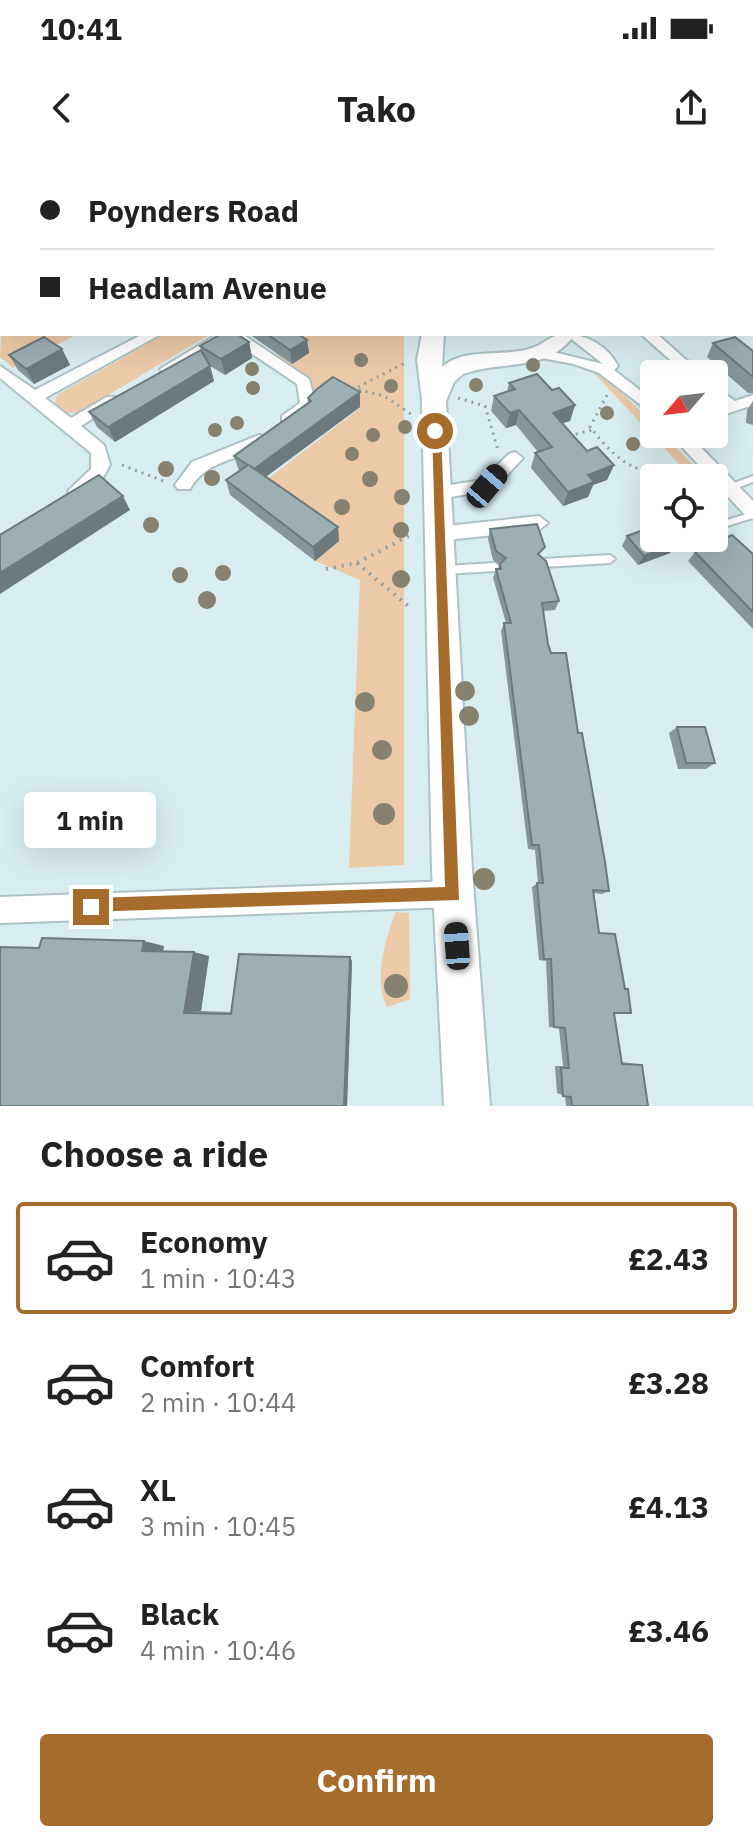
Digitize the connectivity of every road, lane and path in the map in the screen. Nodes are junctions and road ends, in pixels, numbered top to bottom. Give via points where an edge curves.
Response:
1 (115, 160) edge
2 (128, 160) edge
3 (150, 336) edge
4 (226, 336) edge
5 (233, 336) edge
6 (435, 336) edge
7 (438, 336) edge
8 (563, 336) edge
9 (575, 336) edge
10 (650, 336) edge
11 (541, 354) junction
12 (413, 358) dead end
13 (679, 360) edge
14 (502, 361) junction
15 (0, 371) edge
16 (615, 373) junction
17 (149, 380) edge
18 (352, 388) junction
19 (306, 393) junction
20 (609, 393) dead end
21 (123, 395) edge
22 (35, 397) junction
23 (640, 397) edge
24 (753, 400) edge
25 (429, 403) junction
26 (728, 403) edge
27 (733, 407) junction
28 (728, 409) edge
29 (70, 425) junction
30 (592, 430) junction
31 (559, 441) edge
32 (691, 448) edge
33 (512, 461) joint
34 (103, 463) junction
35 (640, 471) edge
36 (753, 479) edge
37 (184, 485) joint
38 (729, 488) junction
39 (438, 493) junction
40 (59, 503) edge
41 (753, 514) edge
42 (728, 522) edge
43 (539, 523) edge
44 (425, 534) junction
45 (610, 559) dead end
46 (357, 563) junction
47 (543, 563) edge
48 (495, 567) edge
49 (326, 569) dead end
50 (439, 570) junction
51 (412, 609) dead end
52 (453, 894) junction
53 (0, 910) edge
54 (467, 1106) edge

1 - 2 street
3 - 22 street
4 - 17 street
5 - 19 street via 304,382
6 - 25 highway
7 - 14 highway via 475,357
8 - 11 highway via 556,347
9 - 16 street via 607,358
10 - 13 street
11 - 14 highway
11 - 16 street via 579,359
12 - 18 path via 371,384
14 - 25 highway via 465,365 444,377
15 - 22 street
16 - 23 street
18 - 19 path
18 - 25 path
19 - 37 street via 308,405 251,447 195,466
20 - 30 path
21 - 29 street
22 - 29 street
24 - 27 street
25 - 33 path via 485,406 495,446
25 - 39 highway
26 - 27 street
27 - 28 street
29 - 34 street via 98,446
30 - 31 path
30 - 35 path via 629,470
32 - 38 street
33 - 39 street via 487,486
34 - 37 path
34 - 40 street via 94,480
36 - 38 lane
38 - 41 street
39 - 44 highway
41 - 42 lane
43 - 44 street
44 - 46 path
44 - 50 highway
45 - 47 lane
46 - 49 path
46 - 51 path
48 - 50 lane
50 - 52 highway
52 - 53 street
52 - 54 highway

